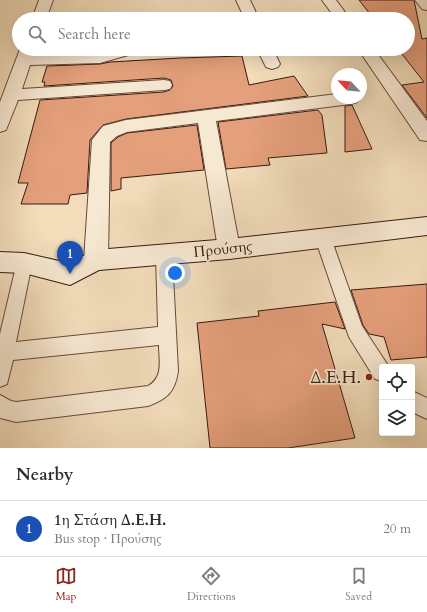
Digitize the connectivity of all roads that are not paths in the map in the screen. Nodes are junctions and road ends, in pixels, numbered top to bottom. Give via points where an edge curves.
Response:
1 (46, 0) edge
2 (243, 0) edge
3 (329, 0) edge
4 (422, 0) edge
5 (427, 6) edge
6 (42, 12) edge
7 (249, 12) edge
8 (338, 12) edge
9 (26, 56) edge
10 (51, 56) edge
11 (108, 56) edge
12 (268, 56) edge
13 (371, 56) edge
14 (272, 64) dead end
15 (164, 85) dead end
16 (11, 95) junction
17 (331, 101) edge
18 (206, 117) junction
19 (0, 126) edge
20 (427, 135) edge
21 (427, 226) edge
22 (323, 238) junction
23 (229, 248) junction
24 (164, 255) junction
25 (96, 260) junction
26 (0, 262) edge
27 (24, 263) junction
28 (167, 335) junction
29 (5, 352) junction
30 (379, 367) edge
31 (0, 377) edge
32 (415, 403) edge
33 (0, 405) edge
34 (427, 410) edge

1 - 6 street
2 - 7 street
3 - 8 street
4 - 5 street
9 - 16 street
10 - 11 street
12 - 14 street
13 - 20 street
15 - 16 street
16 - 19 street
17 - 18 street
18 - 23 street
18 - 25 street via 126,126 110,131 101,140
21 - 22 street, Προύσης
22 - 23 street, Προύσης
22 - 30 lane via 355,331
23 - 24 street, Προύσης
24 - 25 street, Προύσης
24 - 28 lane
25 - 27 street, Προύσης via 70,274
26 - 27 street, Προύσης
27 - 29 lane
28 - 29 lane
28 - 33 lane via 168,380 156,393 16,412 7,411
29 - 31 lane
32 - 34 lane

